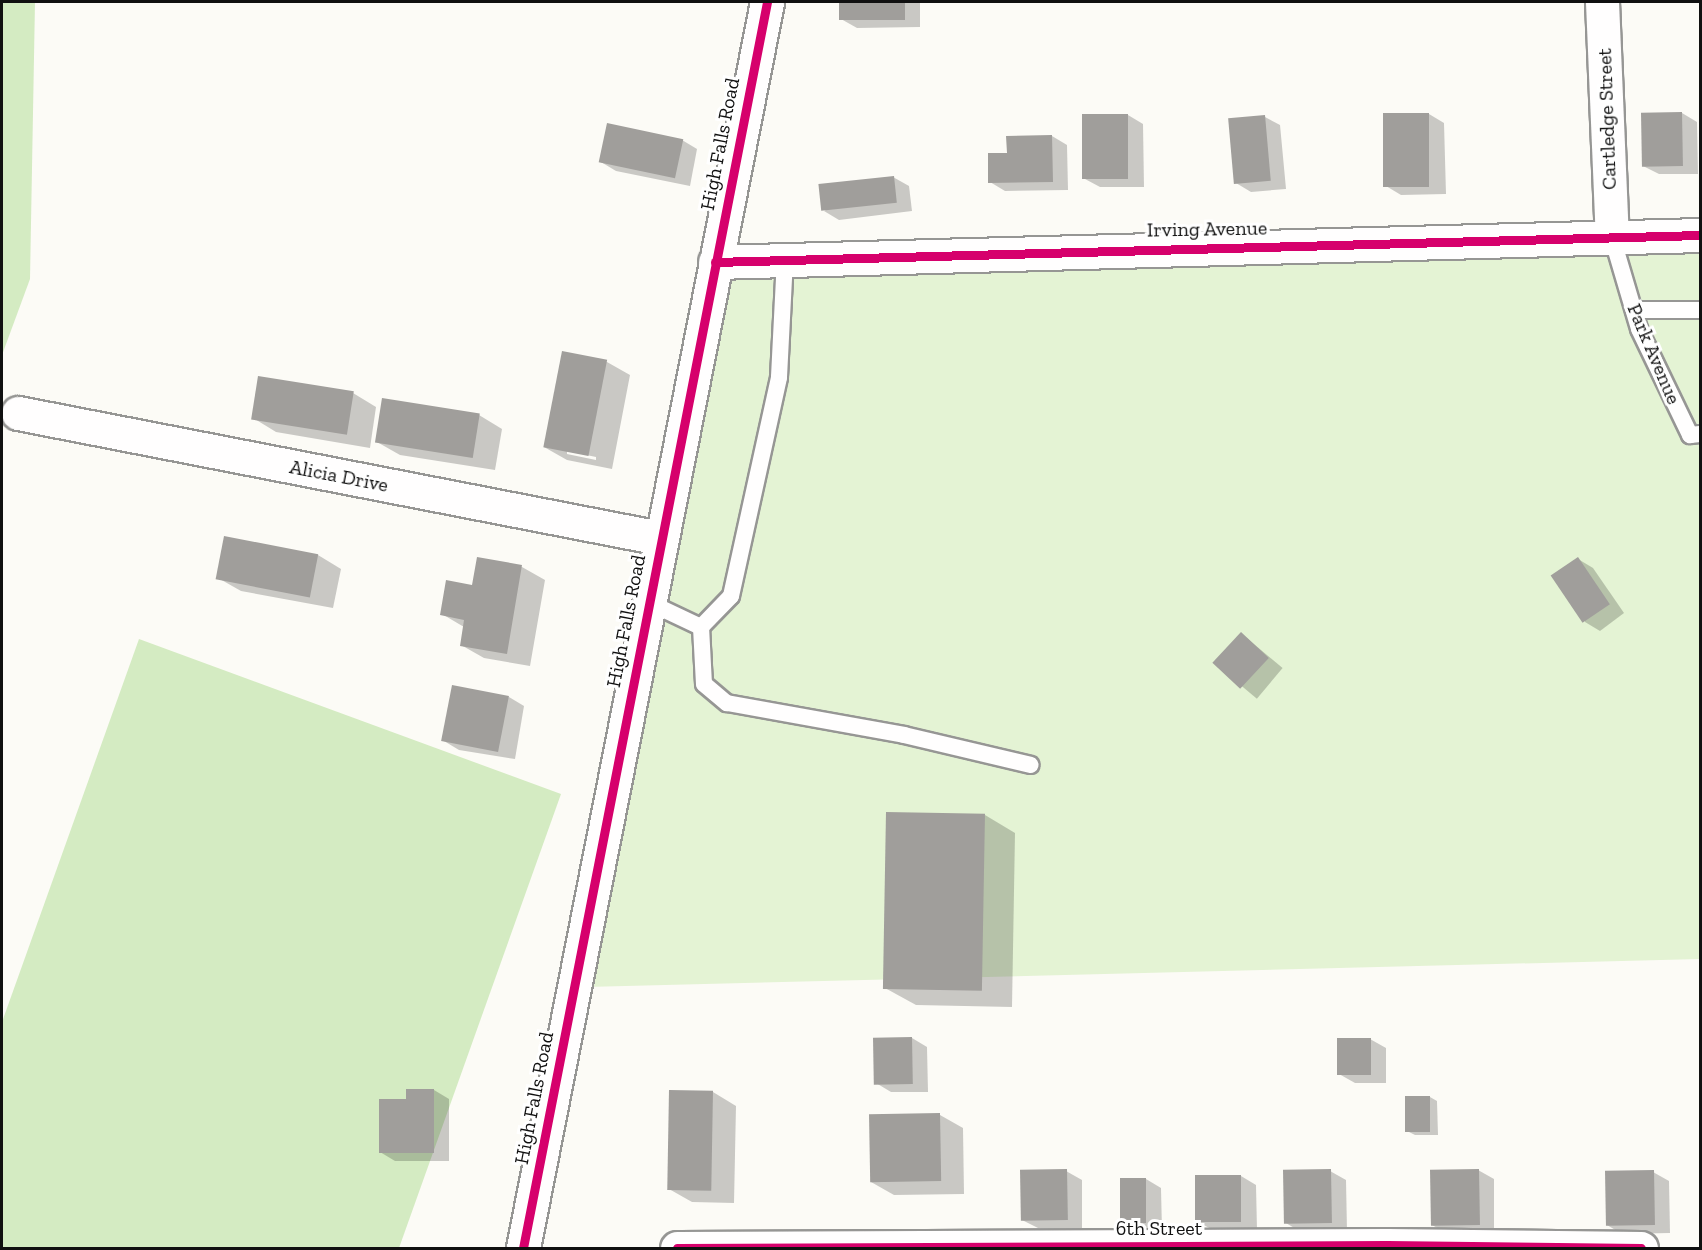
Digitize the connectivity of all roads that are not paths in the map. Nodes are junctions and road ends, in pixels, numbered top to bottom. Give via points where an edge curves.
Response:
1 (767, 2) edge
2 (1602, 2) edge
3 (1701, 235) edge
4 (1612, 237) junction
5 (785, 258) junction
6 (715, 262) junction
7 (1634, 310) junction
8 (1701, 310) edge
9 (18, 413) dead end
10 (1695, 434) edge
11 (660, 538) junction
12 (648, 602) junction
13 (701, 627) junction
14 (1031, 765) dead end
15 (1387, 1247) edge
16 (523, 1248) edge
17 (677, 1248) edge
18 (1641, 1248) edge

1 - 6 street, High Falls Road
2 - 4 street, Cartledge Street
3 - 4 street, Irving Avenue
4 - 5 street, Irving Avenue
4 - 7 lane, Park Avenue
5 - 6 street, Irving Avenue
5 - 13 lane via 780,377 731,596
6 - 11 street, High Falls Road
7 - 8 lane
7 - 10 lane, Park Avenue
9 - 11 street, Alicia Drive
11 - 12 street, High Falls Road
12 - 13 lane
12 - 16 street, High Falls Road
13 - 14 lane via 704,684 727,703 904,735
15 - 17 street, 6th Street
15 - 18 street, 6th Street

